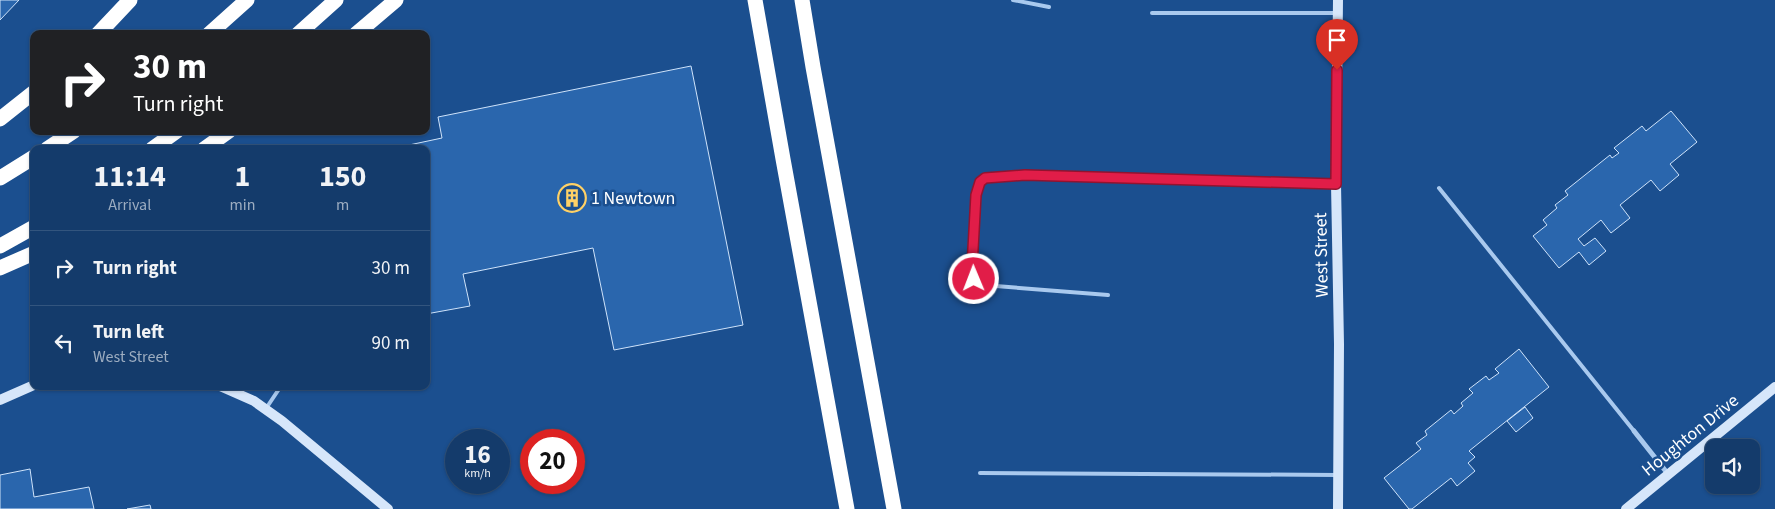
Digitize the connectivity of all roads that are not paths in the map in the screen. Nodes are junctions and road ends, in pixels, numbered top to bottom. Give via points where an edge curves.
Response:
1 (130, 0) edge
2 (248, 0) edge
3 (336, 0) edge
4 (396, 0) edge
5 (755, 0) edge
6 (802, 0) edge
7 (1013, 0) edge
8 (1338, 0) edge
9 (1049, 7) dead end
10 (1152, 13) dead end
11 (1338, 13) junction
12 (102, 30) edge
13 (214, 30) edge
14 (302, 30) edge
15 (361, 30) edge
16 (30, 95) edge
17 (0, 119) edge
18 (68, 135) edge
19 (171, 135) edge
20 (223, 135) edge
21 (52, 145) edge
22 (157, 145) edge
23 (210, 145) edge
24 (30, 159) edge
25 (0, 178) edge
26 (1336, 184) junction
27 (1439, 188) dead end
28 (30, 229) edge
29 (0, 246) edge
30 (30, 255) edge
31 (0, 268) edge
32 (1108, 295) dead end
33 (30, 387) edge
34 (1775, 387) edge
35 (228, 390) edge
36 (278, 390) edge
37 (0, 400) edge
38 (265, 409) junction
39 (1634, 431) joint
40 (980, 473) dead end
41 (1668, 474) junction
42 (1339, 475) junction
43 (388, 509) edge
44 (847, 509) edge
45 (894, 509) edge
46 (1338, 509) edge
47 (1626, 509) edge

1 - 12 highway
2 - 13 highway
3 - 14 highway
4 - 15 highway
5 - 44 highway
6 - 45 highway
7 - 9 lane
8 - 11 main road, West Street
10 - 11 lane
11 - 26 main road, West Street
16 - 17 highway
18 - 21 highway
19 - 22 highway
20 - 23 highway
24 - 25 highway
26 - 32 lane via 1025,175 996,176 980,182 976,195 972,267 978,283
26 - 42 main road, West Street
27 - 39 lane
28 - 29 highway
30 - 31 highway
33 - 37 main road
34 - 41 main road, Houghton Drive
35 - 38 main road
36 - 38 lane
38 - 43 main road
39 - 41 street
40 - 42 lane
41 - 47 main road, Houghton Drive
42 - 46 main road, West Street

